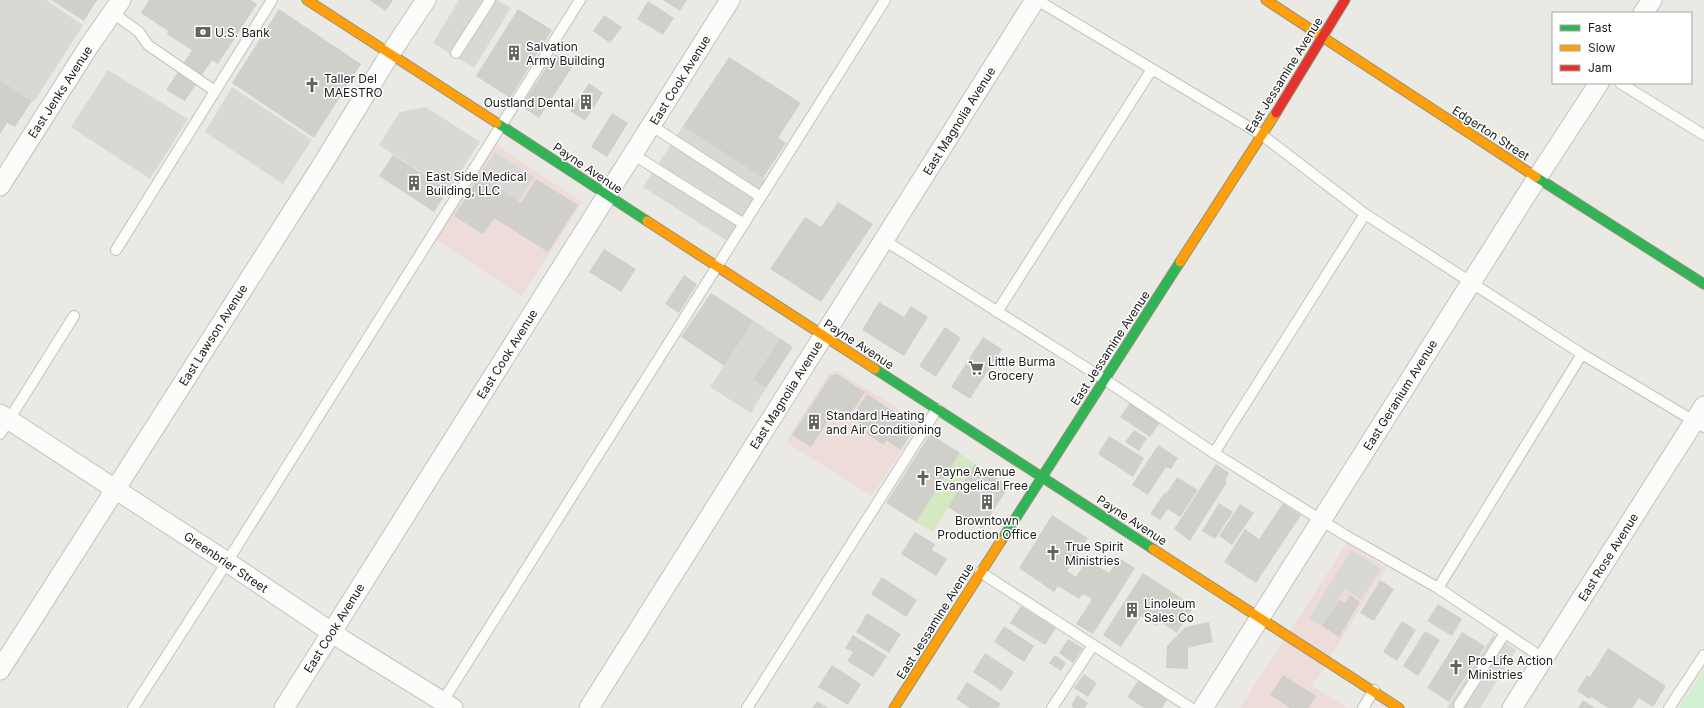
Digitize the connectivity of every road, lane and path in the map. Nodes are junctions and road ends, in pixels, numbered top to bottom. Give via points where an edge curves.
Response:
1 (272, 0) edge
2 (307, 0) edge
3 (426, 0) edge
4 (490, 0) edge
5 (580, 0) edge
6 (730, 0) edge
7 (885, 0) edge
8 (1036, 0) edge
9 (1266, 0) edge
10 (1345, 0) edge
11 (1652, 0) edge
12 (117, 6) edge
13 (1645, 12) edge
14 (1322, 37) junction
15 (456, 53) dead end
16 (390, 54) junction
17 (1152, 69) junction
18 (1598, 84) edge
19 (1622, 84) edge
20 (215, 91) junction
21 (501, 125) junction
22 (652, 126) junction
23 (1262, 135) junction
24 (1704, 135) edge
25 (634, 155) junction
26 (1537, 178) junction
27 (0, 186) edge
28 (608, 196) junction
29 (762, 197) junction
30 (1365, 214) junction
31 (744, 224) junction
32 (884, 240) junction
33 (116, 250) dead end
34 (717, 267) junction
35 (1471, 282) junction
36 (1704, 284) edge
37 (997, 312) junction
38 (74, 316) dead end
39 (824, 336) junction
40 (1582, 354) junction
41 (1104, 379) junction
42 (937, 409) junction
43 (1701, 418) edge
44 (3, 423) edge
45 (1214, 453) junction
46 (1042, 476) junction
47 (114, 490) junction
48 (1322, 520) junction
49 (227, 562) junction
50 (980, 572) junction
51 (1438, 588) junction
52 (1261, 618) junction
53 (331, 633) junction
54 (1505, 633) junction
55 (1093, 645) junction
56 (1704, 655) edge
57 (1544, 659) junction
58 (0, 670) edge
59 (1374, 690) junction
60 (444, 706) edge
61 (1459, 706) dead end
62 (133, 708) edge
63 (284, 708) edge
64 (589, 708) edge
65 (747, 708) edge
66 (894, 708) edge
67 (1052, 708) edge
68 (1191, 708) edge
69 (1204, 708) edge
70 (1363, 708) edge
71 (1399, 708) edge
72 (1512, 708) edge
73 (1669, 708) edge

1 - 20 lane
2 - 16 street, Payne Avenue
3 - 16 street, East Lawson Avenue
4 - 15 lane
5 - 21 lane
6 - 22 street, East Cook Avenue
7 - 29 lane
8 - 17 lane
8 - 32 street, East Magnolia Avenue
9 - 14 street, Edgerton Street
10 - 14 street, East Jessamine Avenue
11 - 13 street
12 - 20 lane via 148,45
12 - 27 street, East Jenks Avenue
14 - 23 street, East Jessamine Avenue
14 - 26 street, Edgerton Street
16 - 21 street, Payne Avenue
16 - 47 street, East Lawson Avenue
17 - 23 lane
17 - 37 lane
18 - 26 street, East Geranium Avenue
19 - 24 lane
20 - 33 lane
21 - 28 street, Payne Avenue
21 - 49 lane
22 - 25 street, East Cook Avenue
22 - 29 lane
23 - 30 lane
23 - 41 street, East Jessamine Avenue
25 - 28 street, East Cook Avenue
25 - 31 lane
26 - 35 street, East Geranium Avenue
26 - 36 street, Edgerton Street
28 - 34 street, Payne Avenue
28 - 53 street, East Cook Avenue
29 - 31 lane
30 - 35 lane
30 - 45 lane
31 - 34 lane
32 - 37 lane
32 - 39 street, East Magnolia Avenue
34 - 39 street, Payne Avenue
34 - 60 lane
35 - 40 lane
35 - 48 street, East Geranium Avenue
37 - 41 lane
38 - 44 lane
39 - 42 street, Payne Avenue
39 - 64 street, East Magnolia Avenue
40 - 43 lane
40 - 51 lane
41 - 45 lane
41 - 46 street, East Jessamine Avenue
42 - 46 street, Payne Avenue
42 - 65 lane
43 - 57 street, East Rose Avenue
44 - 47 street, Greenbrier Street
45 - 48 lane
46 - 50 street, East Jessamine Avenue
46 - 52 street, Payne Avenue
47 - 49 street, Greenbrier Street
47 - 58 street, East Lawson Avenue
48 - 51 lane
48 - 52 street, East Geranium Avenue
49 - 53 street, Greenbrier Street
49 - 62 lane
50 - 55 lane
50 - 66 street, East Jessamine Avenue
51 - 54 lane
52 - 59 street, Payne Avenue
52 - 69 street, East Geranium Avenue
53 - 60 street, Greenbrier Street
53 - 63 street, East Cook Avenue
54 - 57 lane
54 - 61 lane
55 - 67 lane
55 - 68 lane
56 - 73 lane
57 - 72 street, East Rose Avenue
59 - 70 lane
59 - 71 street, Payne Avenue

